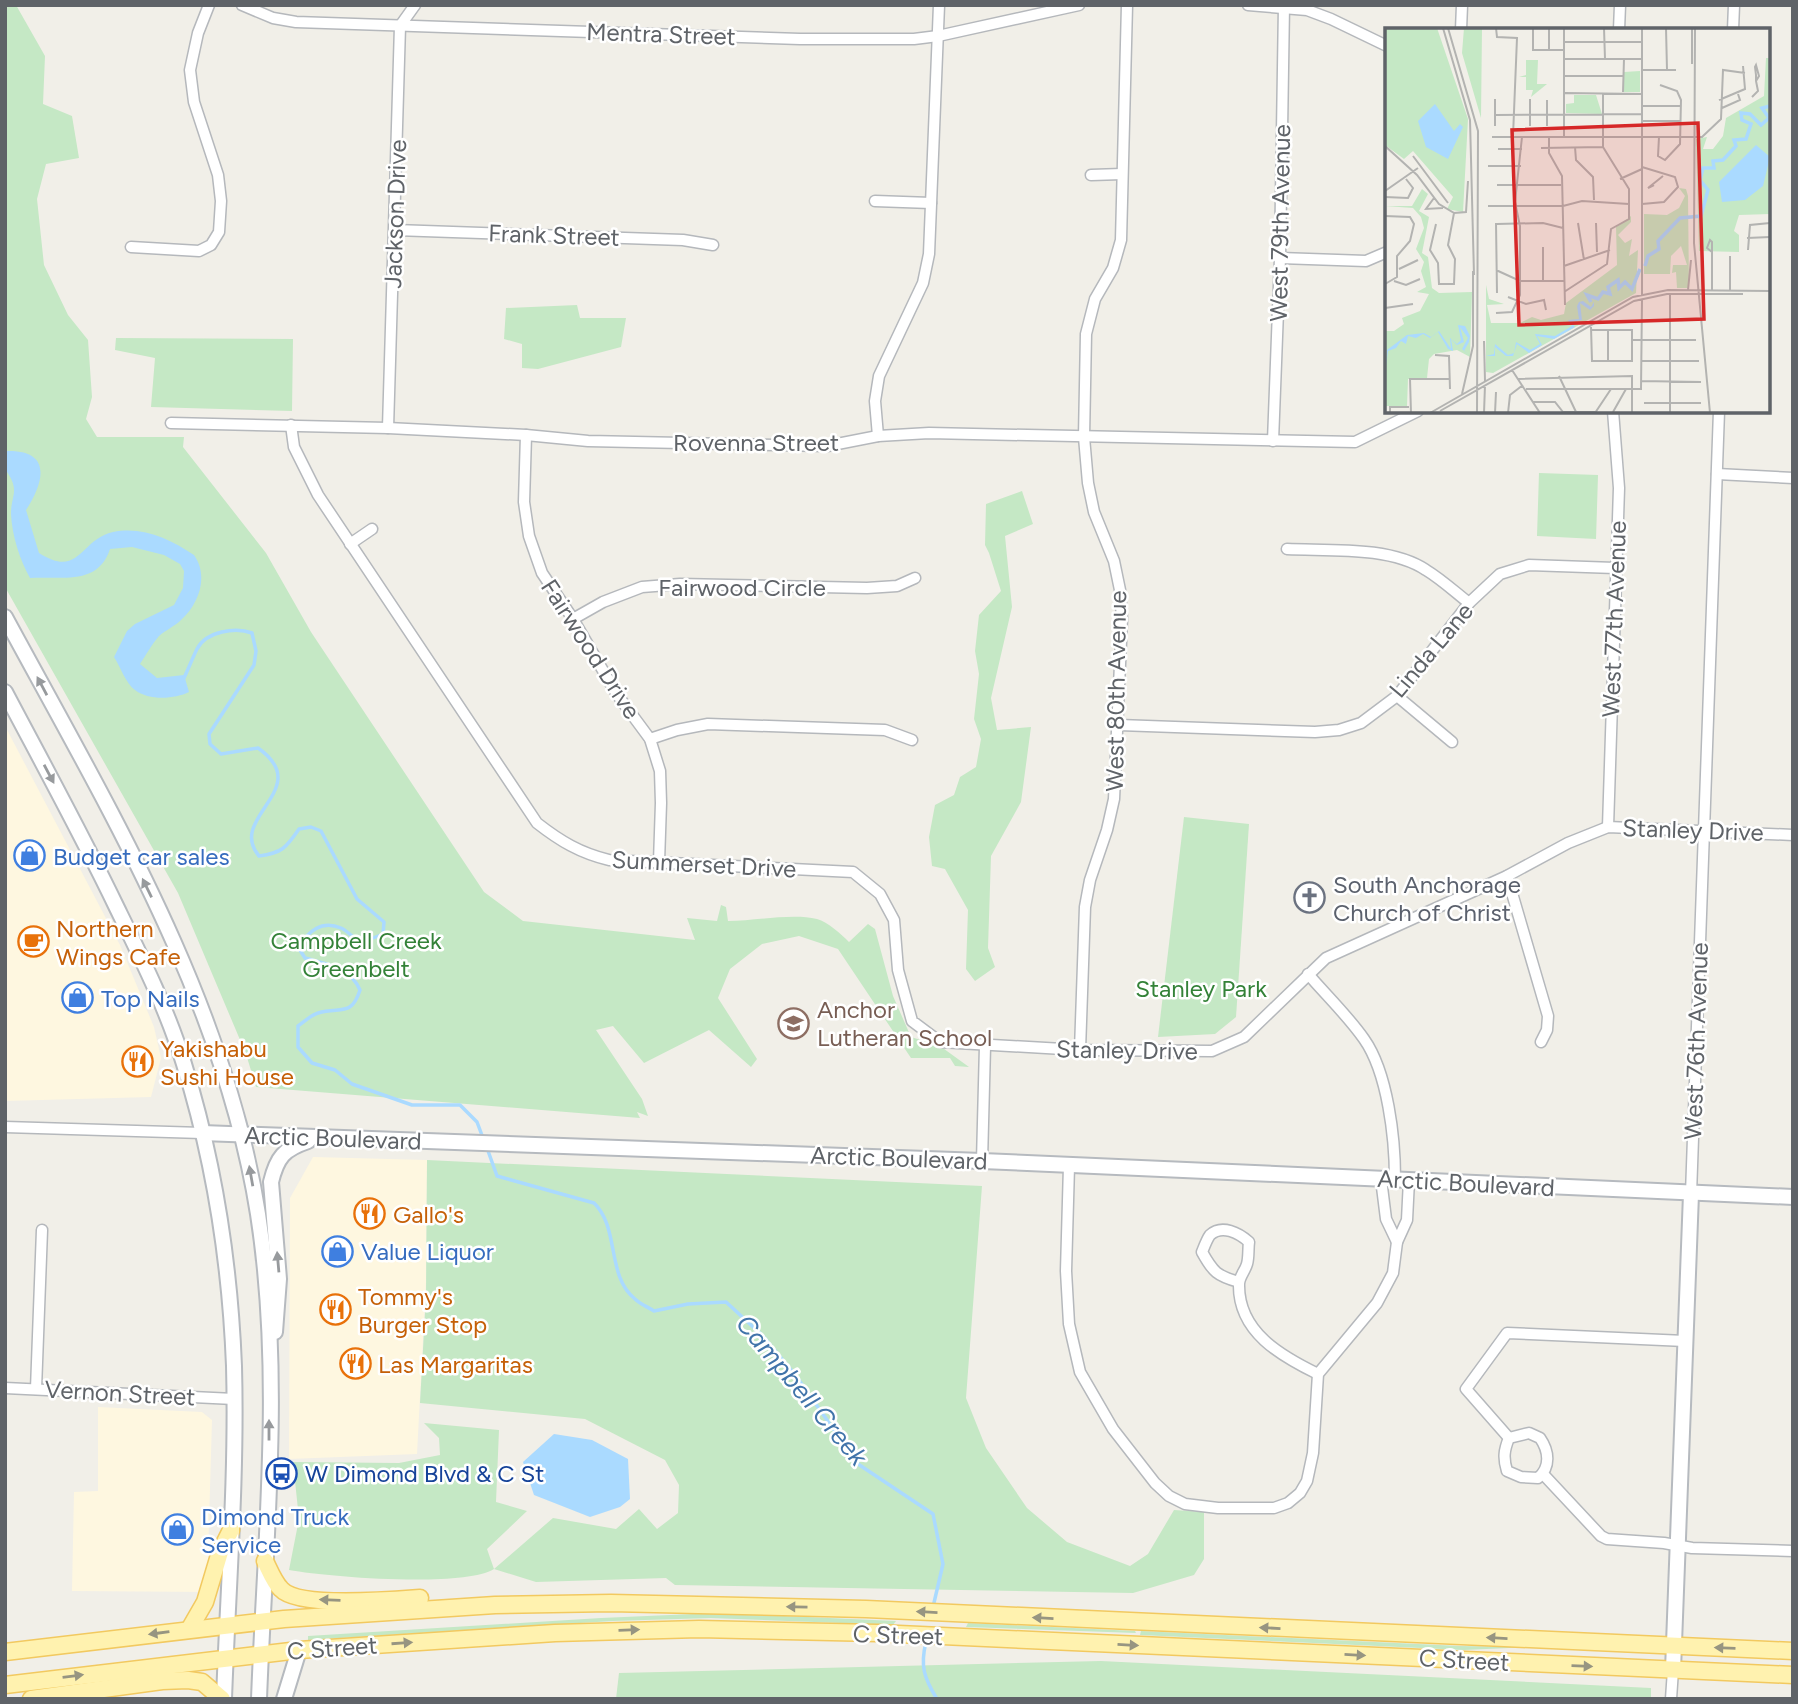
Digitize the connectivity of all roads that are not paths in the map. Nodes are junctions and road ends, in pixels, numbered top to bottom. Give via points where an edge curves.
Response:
1 (209, 5) edge
2 (242, 5) edge
3 (415, 5) edge
4 (939, 5) edge
5 (1079, 5) edge
6 (1127, 5) edge
7 (1248, 5) edge
8 (1462, 5) edge
9 (1620, 5) edge
10 (1734, 5) edge
11 (1284, 6) edge
12 (400, 26) junction
13 (1461, 28) edge
14 (1619, 28) edge
15 (1733, 28) edge
16 (938, 36) junction
17 (1385, 45) edge
18 (1122, 174) junction
19 (1091, 175) dead end
20 (875, 201) dead end
21 (931, 203) junction
22 (395, 230) junction
23 (713, 245) dead end
24 (131, 247) dead end
25 (1385, 253) edge
26 (1280, 258) junction
27 (1414, 413) edge
28 (1613, 413) edge
29 (1719, 413) edge
30 (171, 423) dead end
31 (290, 425) junction
32 (388, 428) junction
33 (526, 435) junction
34 (878, 436) junction
35 (1084, 437) junction
36 (1273, 441) junction
37 (1717, 474) junction
38 (1793, 478) edge
39 (372, 529) dead end
40 (350, 544) junction
41 (1287, 549) dead end
42 (1615, 568) junction
43 (915, 578) dead end
44 (1469, 603) junction
45 (5, 617) edge
46 (573, 619) junction
47 (5, 692) edge
48 (1397, 696) junction
49 (1119, 725) junction
50 (650, 739) junction
51 (912, 740) dead end
52 (1452, 742) dead end
53 (1608, 827) junction
54 (1703, 831) junction
55 (1793, 835) edge
56 (659, 862) junction
57 (1507, 876) junction
58 (1308, 974) junction
59 (1541, 1042) dead end
60 (985, 1046) junction
61 (1080, 1050) junction
62 (5, 1127) edge
63 (202, 1133) junction
64 (241, 1135) junction
65 (320, 1138) junction
66 (982, 1161) junction
67 (1069, 1166) junction
68 (1395, 1180) junction
69 (1691, 1194) junction
70 (1793, 1197) edge
71 (41, 1230) dead end
72 (1397, 1242) junction
73 (1239, 1282) junction
74 (1685, 1341) junction
75 (1318, 1374) junction
76 (270, 1378) junction
77 (5, 1388) edge
78 (36, 1389) junction
79 (234, 1399) junction
80 (1509, 1438) junction
81 (1543, 1474) junction
82 (231, 1530) junction
83 (1678, 1547) junction
84 (1793, 1551) edge
85 (265, 1561) junction
86 (544, 1604) junction
87 (262, 1621) junction
88 (227, 1625) junction
89 (190, 1628) junction
90 (1674, 1645) junction
91 (299, 1650) junction
92 (1793, 1651) edge
93 (5, 1652) edge
94 (261, 1654) junction
95 (225, 1657) junction
96 (1673, 1670) junction
97 (1793, 1675) edge
98 (5, 1685) edge
99 (32, 1699) edge
100 (223, 1699) edge
101 (259, 1699) edge
102 (284, 1699) edge
103 (1671, 1699) edge

1 - 24 street via 190,70 194,102 218,175 221,201 214,249
2 - 12 street, Mentra Street via 296,22
3 - 12 street
4 - 16 street
5 - 16 street, Mentra Street
6 - 18 street, West 80th Avenue
7 - 11 street
8 - 13 street
9 - 14 street
10 - 15 street
11 - 17 street via 1331,19
11 - 26 street, West 79th Avenue
12 - 16 street, Mentra Street via 800,39
12 - 22 street, Jackson Drive
16 - 21 street
18 - 19 street
18 - 35 street, West 80th Avenue via 1121,240 1113,268 1095,299 1086,334
20 - 21 street
21 - 34 street via 923,283 879,376 875,401
22 - 23 street, Frank Street via 683,240
22 - 32 street, Jackson Drive
25 - 26 street via 1366,261
26 - 36 street, West 79th Avenue
27 - 36 street, Rovenna Street via 1355,442
28 - 42 street, West 77th Avenue via 1619,463
29 - 37 street, West 76th Avenue
30 - 31 street, Rovenna Street
31 - 32 street, Rovenna Street
31 - 40 street, Summerset Drive via 294,447 318,495
32 - 33 street, Rovenna Street
33 - 34 street, Rovenna Street via 587,441 827,446
33 - 46 street, Fairwood Drive via 524,502 529,536 542,573
34 - 35 street, Rovenna Street
35 - 36 street, Rovenna Street
35 - 49 street, West 80th Avenue via 1094,512 1120,590
37 - 38 street
37 - 54 street, West 76th Avenue
39 - 40 street
40 - 56 street, Summerset Drive via 537,824 588,855
41 - 44 street via 1380,554 1407,560
42 - 44 street, Linda Lane via 1512,568 1500,573
42 - 53 street, West 77th Avenue
43 - 46 street, Fairwood Circle via 897,586 867,588 642,587
44 - 48 street, Linda Lane
64 -> 45 main road via 218,1052 186,967
46 - 50 street, Fairwood Drive via 616,693
47 -> 63 main road via 88,846 153,981 184,1063
48 - 49 street, Linda Lane via 1361,723 1339,730
48 - 52 street
49 - 61 street, West 80th Avenue via 1114,799 1085,906
50 - 51 street via 708,724 885,730
50 - 56 street, Fairwood Drive via 660,771
53 - 54 street, Stanley Drive
53 - 57 street, Stanley Drive
54 - 55 street, Stanley Drive
54 - 69 street, West 76th Avenue
56 - 60 street, Summerset Drive via 853,872 880,894 894,920 898,970 912,1021 940,1042
57 - 58 street, Stanley Drive via 1326,958
57 - 59 street via 1548,1016 1548,1030
58 - 61 street, Stanley Drive via 1244,1037 1212,1051
58 - 68 street via 1365,1040 1379,1067 1395,1155
60 - 61 street, Stanley Drive
60 - 66 street
62 - 63 street, Arctic Boulevard
63 - 64 main road, Arctic Boulevard
63 - 79 main road via 225,1256
64 - 65 main road, Arctic Boulevard
76 -> 64 main road via 265,1266
65 - 66 main road, Arctic Boulevard
76 -> 65 main road via 279,1279 271,1182 275,1166 288,1148
66 - 67 main road, Arctic Boulevard
67 - 68 main road, Arctic Boulevard
67 - 75 street via 1069,1324 1080,1372 1113,1429 1169,1496 1185,1504 1218,1508 1274,1508 1288,1503 1307,1481
68 - 69 main road, Arctic Boulevard
68 - 72 street via 1386,1219
68 - 72 street via 1407,1220
69 - 70 main road, Arctic Boulevard
69 - 74 main road, West 76th Avenue
71 - 78 street
72 - 75 street via 1393,1273 1377,1303
73 - 73 street via 1249,1242 1238,1232 1220,1230 1210,1236 1202,1252 1221,1277
73 - 75 street via 1242,1308 1256,1333 1285,1358
74 - 80 street via 1507,1333 1466,1389
74 - 83 main road, West 76th Avenue
85 -> 76 main road
77 - 78 street, Vernon Street
78 - 79 street, Vernon Street
79 - 82 main road
80 - 81 street via 1529,1433 1540,1438 1547,1456
80 - 81 street via 1504,1450 1507,1471 1531,1478
81 - 83 street via 1601,1536
82 - 88 main road
82 - 89 main road via 205,1602
83 - 84 street
83 - 90 main road, West 76th Avenue
86 -> 85 main road via 495,1595 343,1601 297,1598 280,1589
85 - 87 main road
86 - 87 main road, C Street
90 -> 86 main road, C Street via 866,1609
87 - 88 main road, C Street
87 - 94 main road
88 - 89 main road, C Street
88 - 95 main road
89 -> 93 main road, C Street
92 -> 90 main road, C Street
90 - 96 main road, West 76th Avenue
91 - 94 main road, C Street
91 -> 96 main road, C Street via 634,1630 766,1630
91 - 102 main road
94 - 95 main road, C Street
94 - 101 main road
98 -> 95 main road, C Street
95 - 100 main road
96 - 97 main road, C Street
96 - 103 street
99 - 100 main road via 188,1680 202,1682

